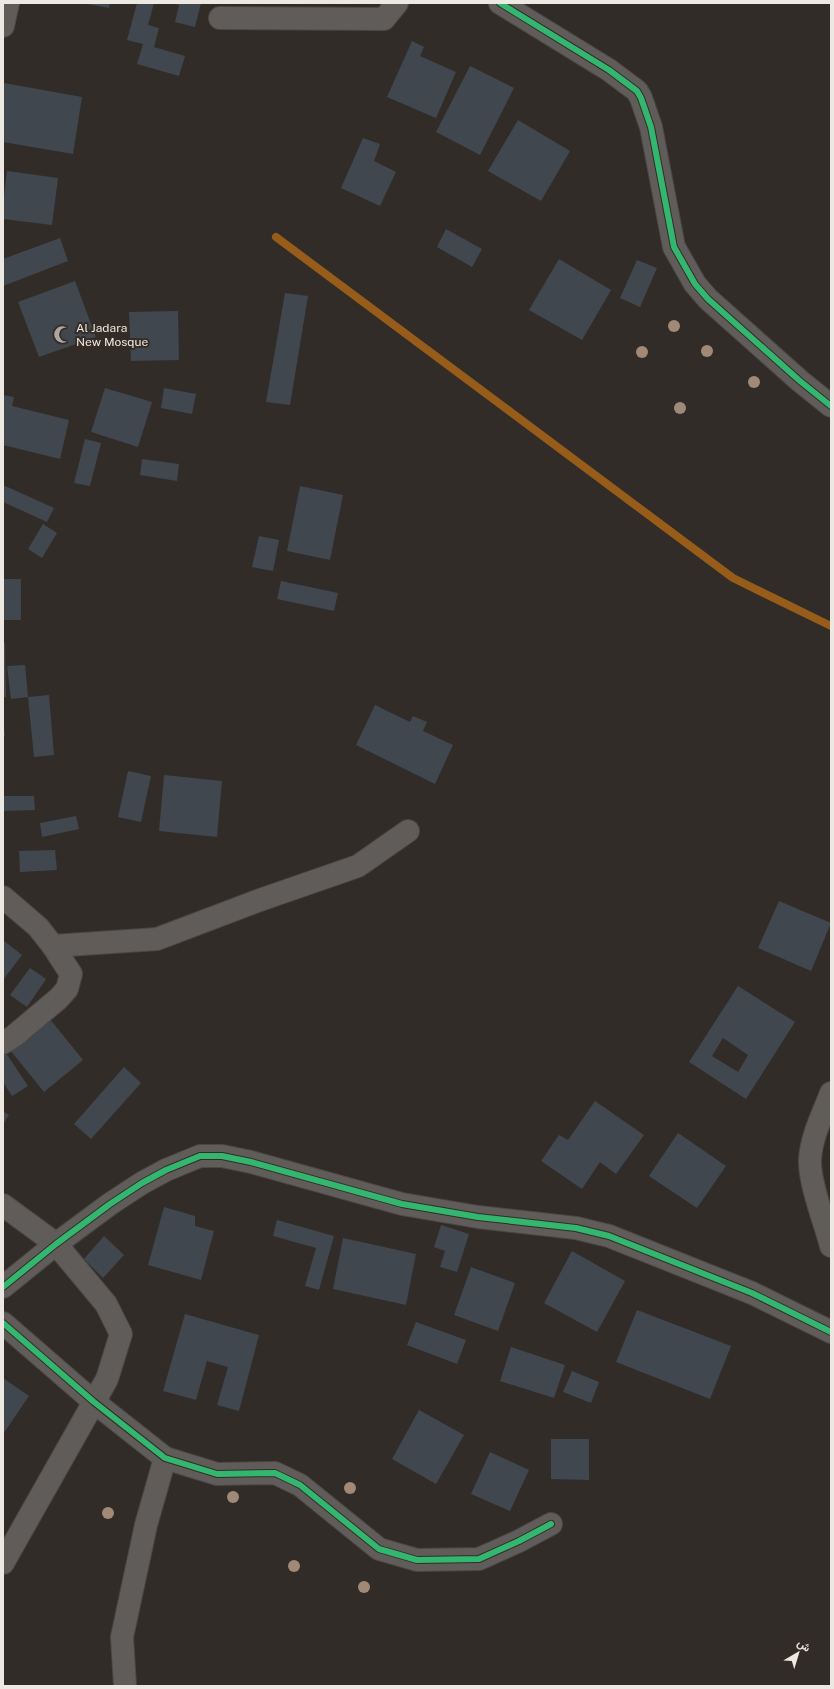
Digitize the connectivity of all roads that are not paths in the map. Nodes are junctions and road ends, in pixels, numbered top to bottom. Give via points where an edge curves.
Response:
1 (8, 3) edge
2 (397, 3) edge
3 (500, 3) edge
4 (220, 18) dead end
5 (3, 26) edge
6 (831, 406) edge
7 (408, 831) dead end
8 (3, 897) edge
9 (53, 946) junction
10 (3, 1043) edge
11 (831, 1093) edge
12 (3, 1205) edge
13 (56, 1244) junction
14 (831, 1246) edge
15 (3, 1287) edge
16 (3, 1323) edge
17 (831, 1332) edge
18 (94, 1402) junction
19 (165, 1458) junction
20 (551, 1524) dead end
21 (3, 1563) edge
22 (125, 1686) edge

1 - 5 street
2 - 4 street via 384,20
3 - 6 street via 610,70 637,92 651,127 674,247 695,284 708,299
7 - 9 street via 358,866 158,938
8 - 9 street via 38,927
9 - 10 street via 71,974 67,989
11 - 14 street via 812,1146 810,1160
12 - 13 street
13 - 15 street
13 - 17 street via 110,1204 166,1170 200,1156 222,1156 402,1204 478,1217 576,1228 609,1236 752,1293
13 - 18 street via 106,1304 120,1334 107,1379
16 - 18 street
18 - 19 street
18 - 21 street
19 - 20 street via 217,1474 275,1473 300,1485 380,1549 417,1560 479,1559
19 - 22 street via 146,1525 122,1638

